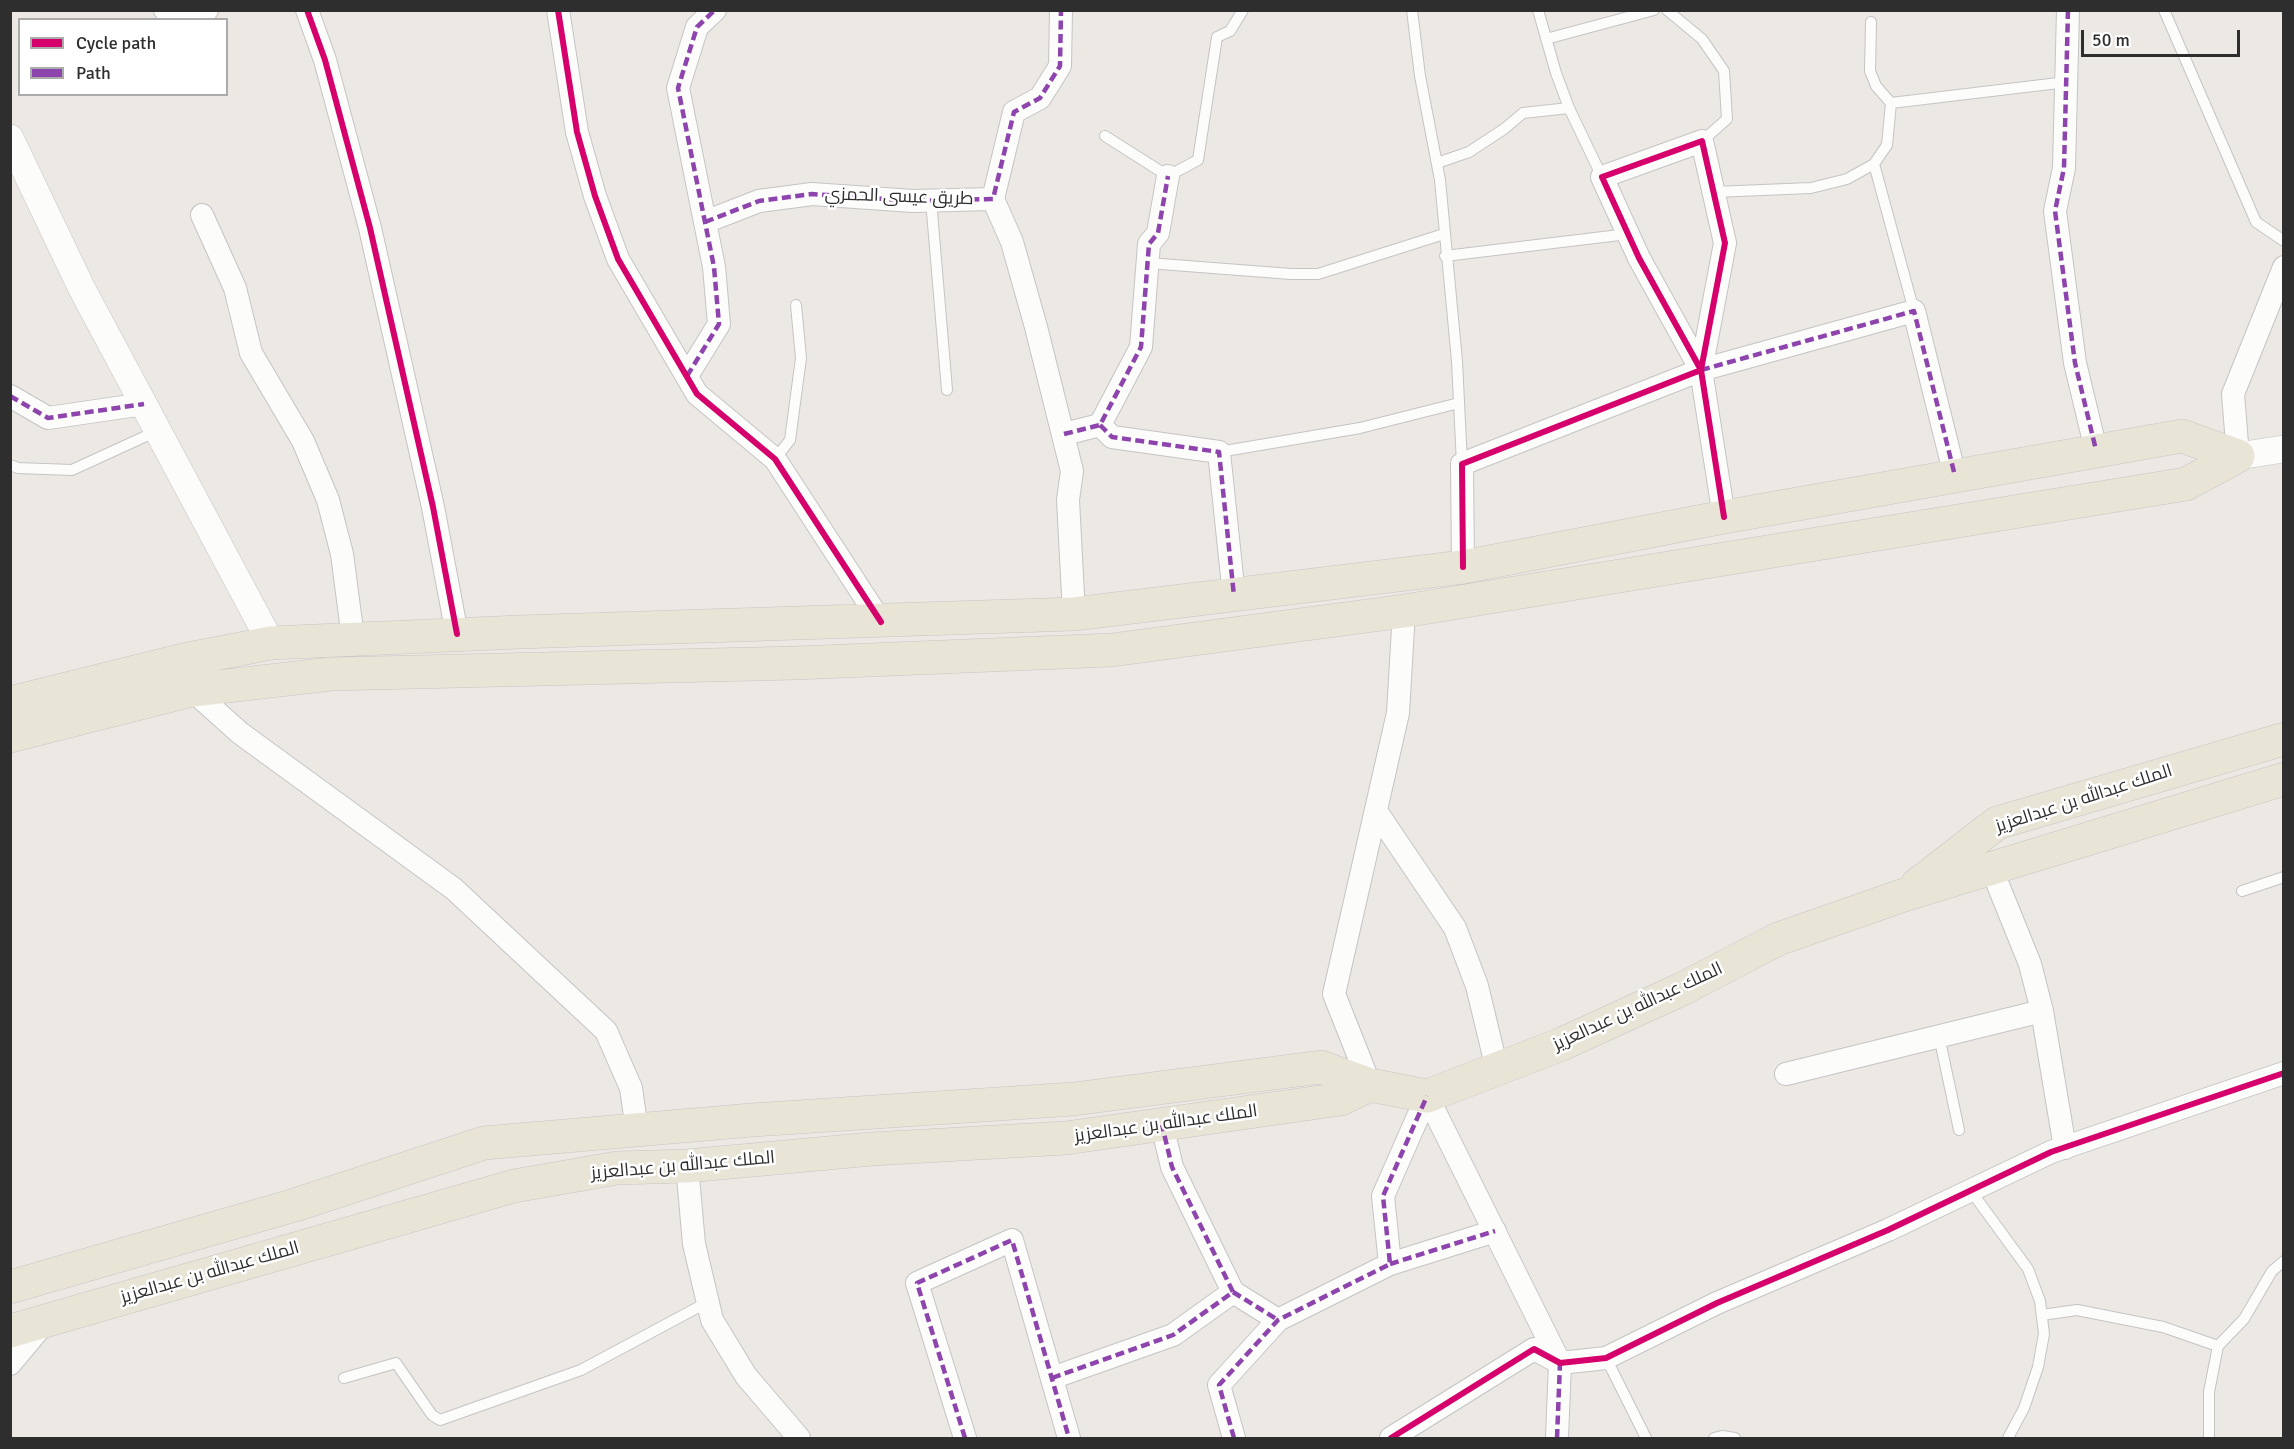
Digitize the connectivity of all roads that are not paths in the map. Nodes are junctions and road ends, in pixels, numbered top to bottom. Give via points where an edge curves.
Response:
1 (165, 10) edge
2 (207, 10) edge
3 (307, 10) edge
4 (558, 10) edge
5 (715, 10) edge
6 (1060, 10) edge
7 (1243, 10) edge
8 (1412, 10) edge
9 (1538, 10) edge
10 (1654, 10) edge
11 (1667, 10) edge
12 (2068, 10) edge
13 (2164, 10) edge
14 (1871, 22) dead end
15 (1546, 39) junction
16 (2067, 82) junction
17 (1891, 103) junction
18 (1569, 108) junction
19 (1104, 136) dead end
20 (10, 138) edge
21 (1702, 141) junction
22 (1437, 163) junction
23 (1874, 164) junction
24 (1168, 176) junction
25 (1602, 177) junction
26 (1714, 192) junction
27 (993, 199) junction
28 (931, 201) junction
29 (202, 215) dead end
30 (705, 222) junction
31 (1444, 234) junction
32 (1628, 234) junction
33 (2283, 241) edge
34 (1445, 256) junction
35 (1148, 263) junction
36 (2283, 267) edge
37 (796, 305) dead end
38 (1914, 311) junction
39 (1701, 370) junction
40 (687, 376) junction
41 (947, 390) dead end
42 (10, 396) edge
43 (1459, 403) junction
44 (144, 404) junction
45 (1100, 425) junction
46 (158, 431) junction
47 (1064, 434) junction
48 (2283, 449) edge
49 (2096, 450) junction
50 (1219, 452) junction
51 (2238, 456) junction
52 (775, 459) junction
53 (1462, 464) junction
54 (10, 465) edge
55 (1955, 476) junction
56 (1724, 517) junction
57 (1463, 567) junction
58 (1396, 576) junction
59 (1234, 596) junction
60 (1404, 611) junction
61 (1074, 614) junction
62 (880, 621) junction
63 (457, 634) junction
64 (352, 638) junction
65 (271, 643) junction
66 (188, 675) junction
67 (10, 703) edge
68 (10, 736) edge
69 (2283, 739) edge
70 (2283, 779) edge
71 (1376, 811) junction
72 (1992, 870) junction
73 (2283, 877) edge
74 (2242, 891) dead end
75 (1904, 895) junction
76 (2042, 1011) junction
77 (1939, 1036) junction
78 (1497, 1069) junction
79 (2283, 1073) edge
80 (1786, 1074) dead end
81 (1370, 1085) junction
82 (1427, 1096) junction
83 (1162, 1125) junction
84 (637, 1130) junction
85 (1959, 1130) dead end
86 (2065, 1148) junction
87 (687, 1166) junction
88 (1971, 1191) junction
89 (1495, 1231) junction
90 (2283, 1261) edge
91 (1390, 1264) junction
92 (10, 1287) edge
93 (1233, 1292) junction
94 (706, 1303) junction
95 (2042, 1315) junction
96 (1278, 1320) junction
97 (46, 1321) junction
98 (10, 1331) edge
99 (2218, 1346) junction
100 (1606, 1359) junction
101 (1560, 1363) junction
102 (10, 1364) edge
103 (344, 1378) dead end
104 (1052, 1378) junction
105 (799, 1438) edge
106 (965, 1438) edge
107 (1069, 1438) edge
108 (1234, 1438) edge
109 (1391, 1438) edge
110 (1557, 1438) edge
111 (1646, 1438) edge
112 (1714, 1438) edge
113 (1734, 1438) edge
114 (2008, 1438) edge
115 (2209, 1438) edge

1 - 2 street via 173,18
3 - 63 street via 329,72 370,228 433,507
4 - 40 street via 577,132 595,196 618,259
5 - 30 street via 697,27 678,88
6 - 27 street, طريق عيسى الحمزي via 1060,66 1040,98 1014,112
7 - 24 lane via 1230,31 1217,37 1198,160
8 - 22 lane
9 - 15 lane
10 - 15 lane
11 - 21 lane via 1702,39 1724,71 1727,119
12 - 16 street
13 - 33 lane via 2256,222
14 - 17 lane via 1870,71 1876,86
15 - 18 lane
16 - 17 lane
16 - 49 street via 2064,168 2055,211 2075,363
17 - 23 lane via 1887,145
18 - 22 lane via 1523,113 1469,152
18 - 25 lane
19 - 24 lane
20 - 44 street via 81,287
21 - 25 street
21 - 26 street
22 - 31 lane
23 - 26 lane via 1847,179 1810,188
23 - 38 lane
24 - 35 street via 1158,233 1149,244
25 - 32 street
26 - 39 street via 1725,243
27 - 28 street, طريق عيسى الحمزي
27 - 47 street via 1012,242
28 - 30 street, طريق عيسى الحمزي via 812,194 759,201
28 - 41 lane
29 - 64 street via 235,288 251,353 303,441 328,500 342,554
30 - 40 street via 719,324
31 - 34 lane
31 - 35 lane via 1318,274
32 - 34 lane
32 - 39 street
34 - 43 lane
35 - 45 street via 1141,347
36 - 51 street via 2234,393
37 - 52 lane via 801,358 790,440
38 - 39 street
38 - 55 street
39 - 53 street
39 - 56 street
40 - 52 street via 697,394
42 - 44 street via 48,418
43 - 50 lane via 1349,430
43 - 53 lane
44 - 46 street
45 - 47 street
45 - 50 street via 1112,436
46 - 54 lane via 72,470
46 - 65 street
47 - 61 street via 1072,471 1068,500
48 - 51 street
49 - 51 main road via 2182,436
49 - 55 main road
50 - 59 street
51 - 60 main road via 2186,484
52 - 62 street
53 - 57 street
55 - 56 main road
56 - 57 main road
57 - 58 main road
58 - 59 main road
58 - 60 main road
59 - 61 main road
60 - 66 main road via 1112,650 796,663
60 - 71 street via 1398,713
61 - 62 main road
62 - 63 main road
63 - 64 main road
64 - 65 main road
65 - 66 main road
66 - 67 main road
66 - 68 main road
66 - 84 street via 240,733 454,890 606,1031 631,1088
69 - 75 main road, الملك عبدالله بن عبدالعزيز via 1997,823
70 - 72 main road, الملك عبدالله بن عبدالعزيز
71 - 78 street via 1455,928 1478,986
71 - 81 street via 1334,994
72 - 75 main road, الملك عبدالله بن عبدالعزيز
72 - 76 street via 2030,963
73 - 74 lane
75 - 78 main road, الملك عبدالله بن عبدالعزيز via 1778,939 1682,989
76 - 77 street
76 - 86 street
77 - 80 street
77 - 85 lane
78 - 82 main road, الملك عبدالله بن عبدالعزيز
79 - 86 street
81 - 82 main road, الملك عبدالله بن عبدالعزيز
81 - 83 main road, الملك عبدالله بن عبدالعزيز via 1341,1099
81 - 84 main road, الملك عبدالله بن عبدالعزيز via 1322,1067 1074,1099
82 - 89 street
82 - 91 street via 1383,1196
83 - 87 main road, الملك عبدالله بن عبدالعزيز via 1066,1138 872,1149
83 - 93 street via 1172,1167
84 - 92 main road, الملك عبدالله بن عبدالعزيز via 484,1143 295,1204
86 - 88 street
87 - 94 street via 694,1244
87 - 97 main road, الملك عبدالله بن عبدالعزيز via 617,1168 514,1186
88 - 95 lane via 2028,1269
88 - 100 street via 1717,1303
89 - 91 street
89 - 101 street
90 - 99 lane via 2272,1271 2244,1319
91 - 96 street
93 - 96 street
93 - 104 street via 1173,1335
94 - 103 lane via 581,1370 440,1420 432,1415 396,1363
94 - 105 street via 746,1376
95 - 99 lane via 2077,1310 2163,1327
95 - 114 lane via 2044,1334 2038,1367 2024,1408
96 - 108 street via 1219,1385
97 - 98 main road, الملك عبدالله بن عبدالعزيز
97 - 102 street
99 - 115 lane via 2209,1392
100 - 101 street
100 - 111 lane
101 - 109 street via 1533,1348
101 - 110 street
104 - 106 street via 1012,1240 917,1283
104 - 107 street
112 - 113 lane

